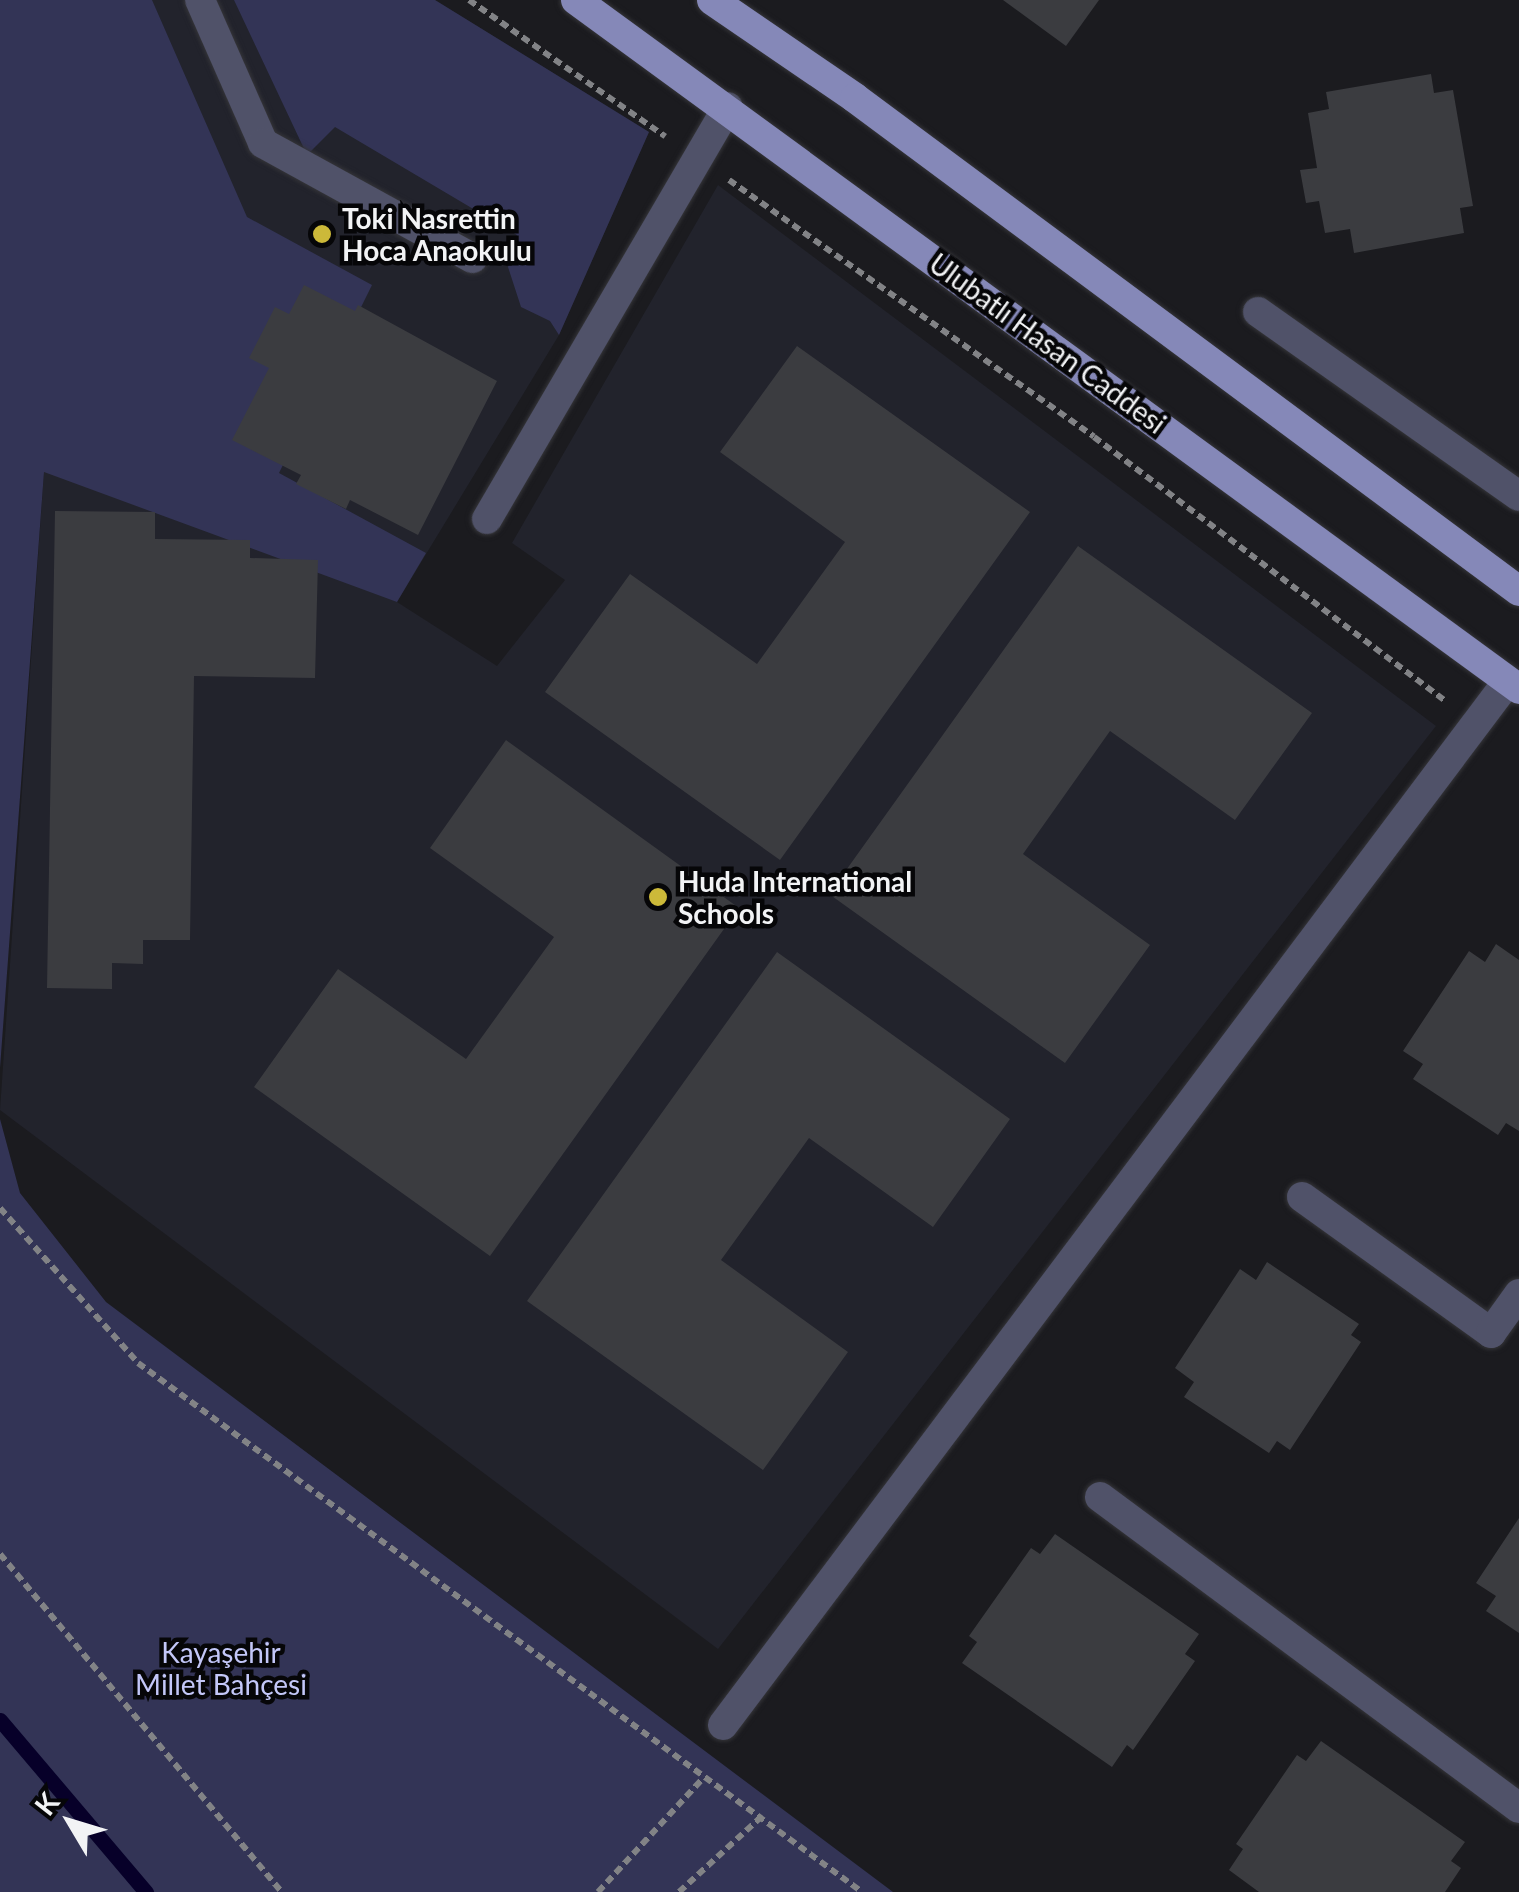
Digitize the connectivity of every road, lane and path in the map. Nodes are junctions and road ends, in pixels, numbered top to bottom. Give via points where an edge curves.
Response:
1 (200, 0) edge
2 (469, 0) edge
3 (576, 0) edge
4 (712, 0) edge
5 (728, 108) junction
6 (697, 158) junction
7 (472, 258) dead end
8 (1258, 312) dead end
9 (1519, 496) edge
10 (487, 520) dead end
11 (1519, 591) edge
12 (1514, 685) edge
13 (1476, 724) junction
14 (1302, 1197) dead end
15 (0, 1208) edge
16 (1519, 1294) edge
17 (1100, 1498) dead end
18 (0, 1554) edge
19 (723, 1725) dead end
20 (704, 1777) junction
21 (1519, 1808) edge
22 (760, 1818) junction
23 (282, 1892) edge
24 (598, 1892) edge
25 (679, 1892) edge
26 (862, 1892) edge

1 - 7 lane via 263,143
2 - 6 path
3 - 5 main road, Ulubatlı Hasan Caddesi
4 - 11 main road via 855,98
5 - 6 lane
5 - 12 main road, Ulubatlı Hasan Caddesi
6 - 10 lane
6 - 13 path via 1094,437
8 - 9 lane
12 - 13 lane
13 - 19 lane
14 - 16 lane via 1491,1333
15 - 20 path via 138,1363
17 - 21 lane
18 - 23 path
20 - 22 path
20 - 24 path
22 - 25 path
22 - 26 path

